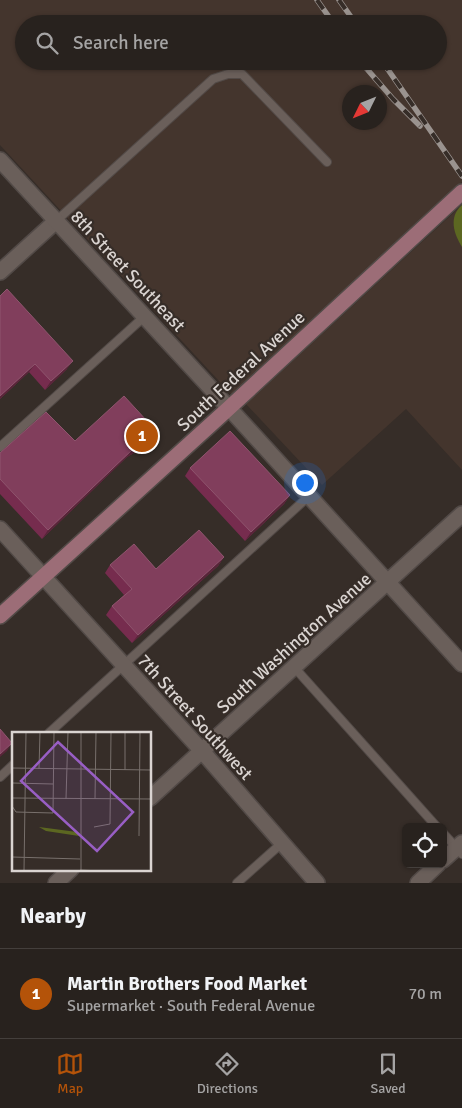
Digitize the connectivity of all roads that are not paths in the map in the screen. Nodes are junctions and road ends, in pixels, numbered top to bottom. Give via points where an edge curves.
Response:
1 (0, 160) edge
2 (326, 162) dead end
3 (462, 192) edge
4 (56, 221) junction
5 (0, 272) edge
6 (144, 316) junction
7 (229, 408) junction
8 (0, 447) edge
9 (310, 496) junction
10 (462, 514) edge
11 (0, 529) edge
12 (44, 577) junction
13 (388, 582) junction
14 (0, 616) edge
15 (462, 664) edge
16 (124, 666) junction
17 (294, 667) junction
18 (50, 732) edge
19 (202, 752) junction
20 (12, 766) edge
21 (0, 777) edge
22 (151, 797) edge
23 (433, 823) edge
24 (447, 837) edge
25 (282, 843) junction
26 (460, 848) edge
27 (447, 857) edge
28 (434, 868) edge
29 (70, 870) edge
30 (56, 883) edge
31 (238, 883) edge
32 (317, 883) edge
33 (418, 883) edge

1 - 4 street, 8th Street Southeast
2 - 4 lane via 242,74 228,74 213,79
3 - 7 main road, South Federal Avenue
4 - 5 street
4 - 6 street, 8th Street Southeast
6 - 7 street, 8th Street Southeast
6 - 8 lane
7 - 9 street, 8th Street Southeast
7 - 12 main road, South Federal Avenue
9 - 13 street, 8th Street Southeast
9 - 16 lane
10 - 13 street, South Washington Avenue
11 - 12 street, 7th Street Southwest
12 - 14 main road, South Federal Avenue
12 - 16 street, 7th Street Southwest
13 - 15 street, 8th Street Southeast
13 - 17 street, South Washington Avenue
16 - 18 lane
16 - 19 street, 7th Street Southwest
17 - 19 street, South Washington Avenue
17 - 23 lane
19 - 22 street, South Washington Avenue
19 - 25 street, 7th Street Southwest
20 - 21 lane
24 - 26 lane
25 - 31 lane
25 - 32 street, 7th Street Southwest
26 - 27 street
28 - 33 street
29 - 30 street

